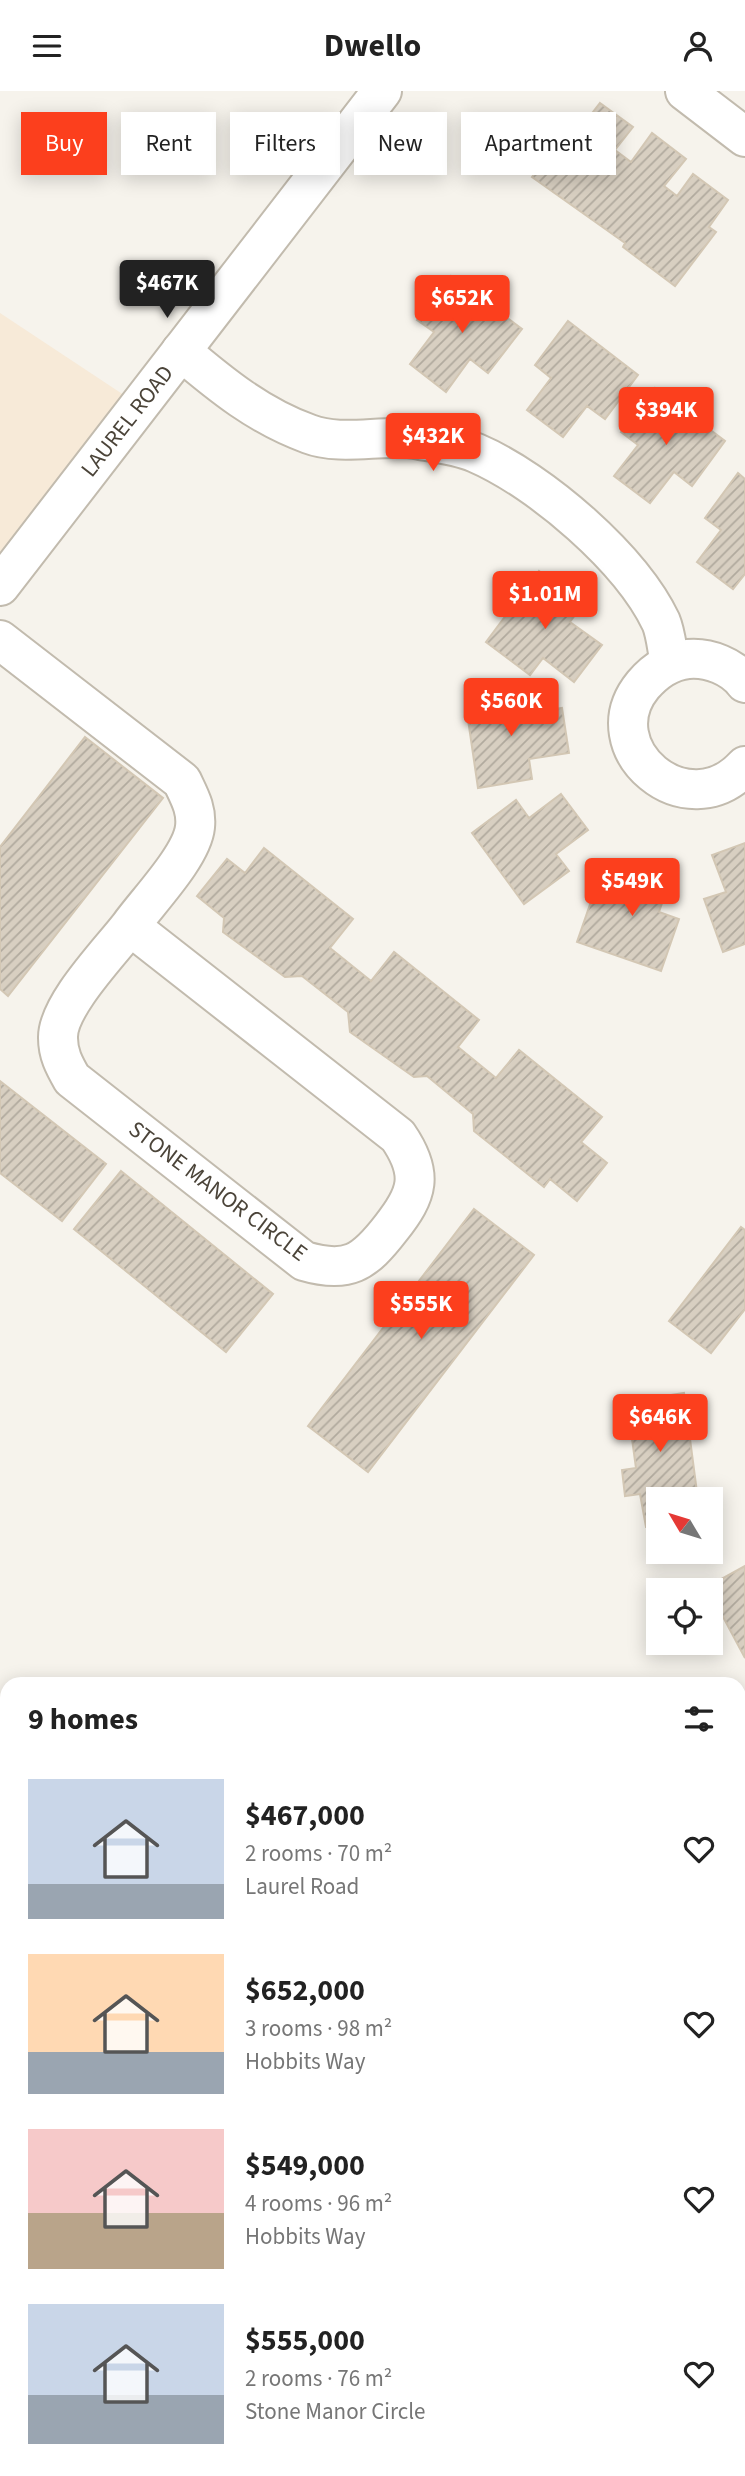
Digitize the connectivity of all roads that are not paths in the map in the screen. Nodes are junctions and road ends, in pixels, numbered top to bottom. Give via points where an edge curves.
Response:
1 (382, 91) edge
2 (685, 91) edge
3 (745, 137) edge
4 (181, 351) junction
5 (0, 586) edge
6 (0, 640) edge
7 (670, 663) junction
8 (745, 683) edge
9 (745, 766) edge
10 (130, 926) junction

1 - 4 street, LAUREL ROAD
2 - 3 street
4 - 5 street, LAUREL ROAD
4 - 7 street via 245,402 312,436 416,439 474,452 515,472 617,556 662,625
6 - 10 street, STONE MANOR CIRCLE via 181,781 193,803 195,828 188,850
7 - 8 street via 708,660 727,667
7 - 9 street via 638,691 630,712 630,734 648,772 687,790 709,789 729,781
10 - 10 street, STONE MANOR CIRCLE via 64,1012 57,1036 60,1059 72,1079 304,1261 326,1267 349,1266 370,1255 410,1203 416,1179 411,1155 398,1136

